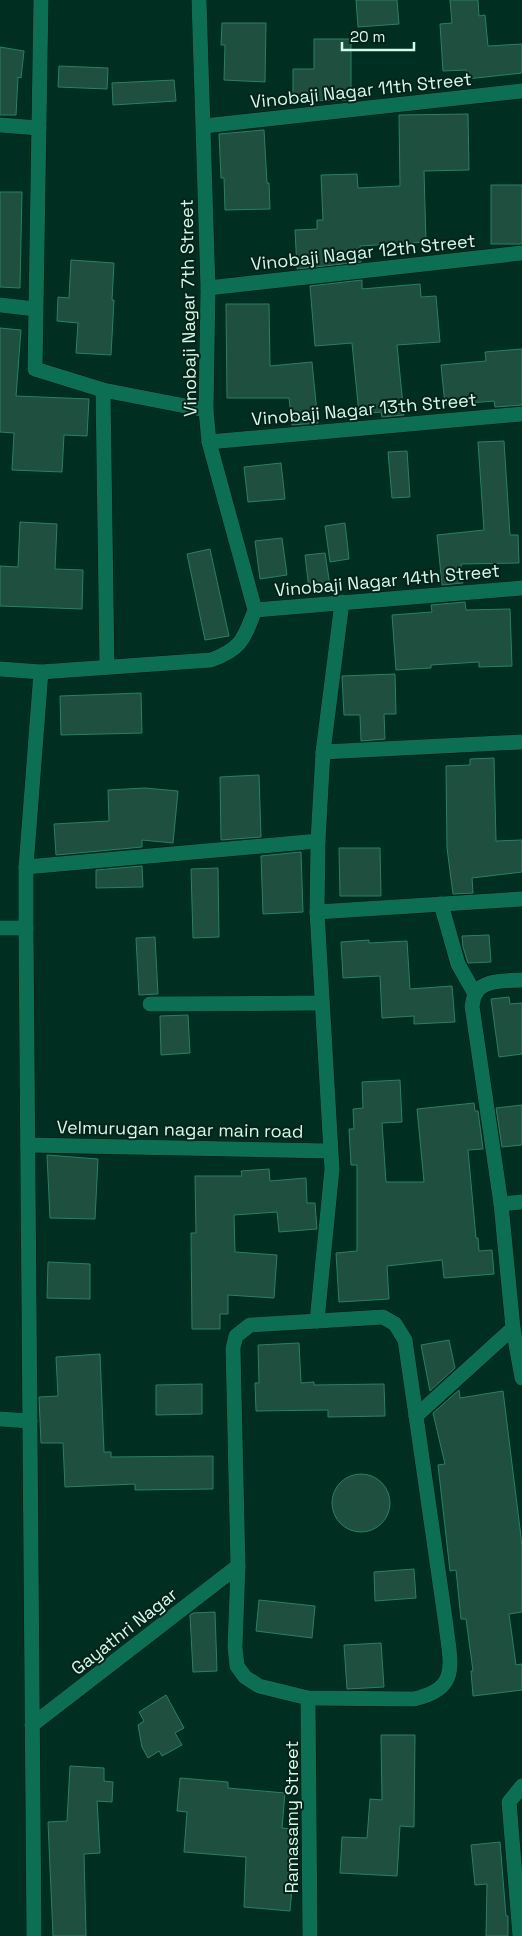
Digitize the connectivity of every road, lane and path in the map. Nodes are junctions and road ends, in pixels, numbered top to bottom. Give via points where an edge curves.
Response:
1 (40, 0) edge
2 (199, 0) edge
3 (522, 90) edge
4 (0, 125) edge
5 (204, 126) junction
6 (39, 128) junction
7 (522, 253) edge
8 (208, 288) junction
9 (0, 306) edge
10 (35, 309) junction
11 (103, 390) junction
12 (206, 410) junction
13 (522, 414) edge
14 (209, 442) junction
15 (522, 588) edge
16 (342, 602) junction
17 (256, 610) junction
18 (107, 667) junction
19 (0, 668) edge
20 (41, 672) junction
21 (522, 742) edge
22 (323, 752) junction
23 (318, 842) junction
24 (26, 867) junction
25 (522, 900) edge
26 (441, 904) junction
27 (317, 912) junction
28 (0, 928) edge
29 (26, 928) junction
30 (522, 980) edge
31 (475, 994) junction
32 (322, 1003) junction
33 (150, 1004) dead end
34 (28, 1145) junction
35 (330, 1151) junction
36 (522, 1202) edge
37 (501, 1204) junction
38 (316, 1321) junction
39 (514, 1328) junction
40 (522, 1378) edge
41 (416, 1416) junction
42 (0, 1419) edge
43 (30, 1421) junction
44 (238, 1566) junction
45 (308, 1698) junction
46 (32, 1725) junction
47 (522, 1786) edge
48 (34, 1936) edge
49 (310, 1936) edge
50 (520, 1936) edge

1 - 6 street
2 - 5 street, Vinobaji Nagar 7th Street
3 - 5 street, Vinobaji Nagar 11th Street
4 - 6 street
5 - 8 street, Vinobaji Nagar 7th Street
6 - 10 street
7 - 8 street, Vinobaji Nagar 12th Street
8 - 12 street, Vinobaji Nagar 7th Street
9 - 10 street
10 - 11 street via 34,369
11 - 12 street
11 - 18 street
12 - 14 street, Vinobaji Nagar 7th Street
13 - 14 street, Vinobaji Nagar 13th Street
14 - 17 street, Vinobaji Nagar 7th Street
15 - 16 street, Vinobaji Nagar 14th Street
16 - 17 street, Vinobaji Nagar 14th Street
16 - 22 street
17 - 18 street via 244,640 227,654 211,660
18 - 20 street
19 - 20 street
20 - 24 street
21 - 22 street
22 - 23 street
23 - 24 street
23 - 27 street
24 - 29 street
25 - 26 street
26 - 27 street
26 - 31 street via 458,964
27 - 32 street
28 - 29 street
29 - 34 street
30 - 31 street via 495,982 480,987
31 - 37 street via 472,1006
32 - 33 street
32 - 35 street
34 - 35 street, Velmurugan nagar main road
34 - 43 street
35 - 38 street via 332,1169
36 - 37 street
37 - 39 street
38 - 41 street via 384,1317 395,1324 405,1340
38 - 44 street via 250,1325 236,1336 233,1348
39 - 40 street
39 - 41 street
41 - 45 street via 446,1625 449,1677 431,1696 414,1699
42 - 43 street
43 - 46 street
44 - 45 street via 235,1647 238,1666 245,1677 259,1686
44 - 46 street, Gayathri Nagar
45 - 49 street, Ramasamy Street
46 - 48 street
47 - 50 street via 510,1802

